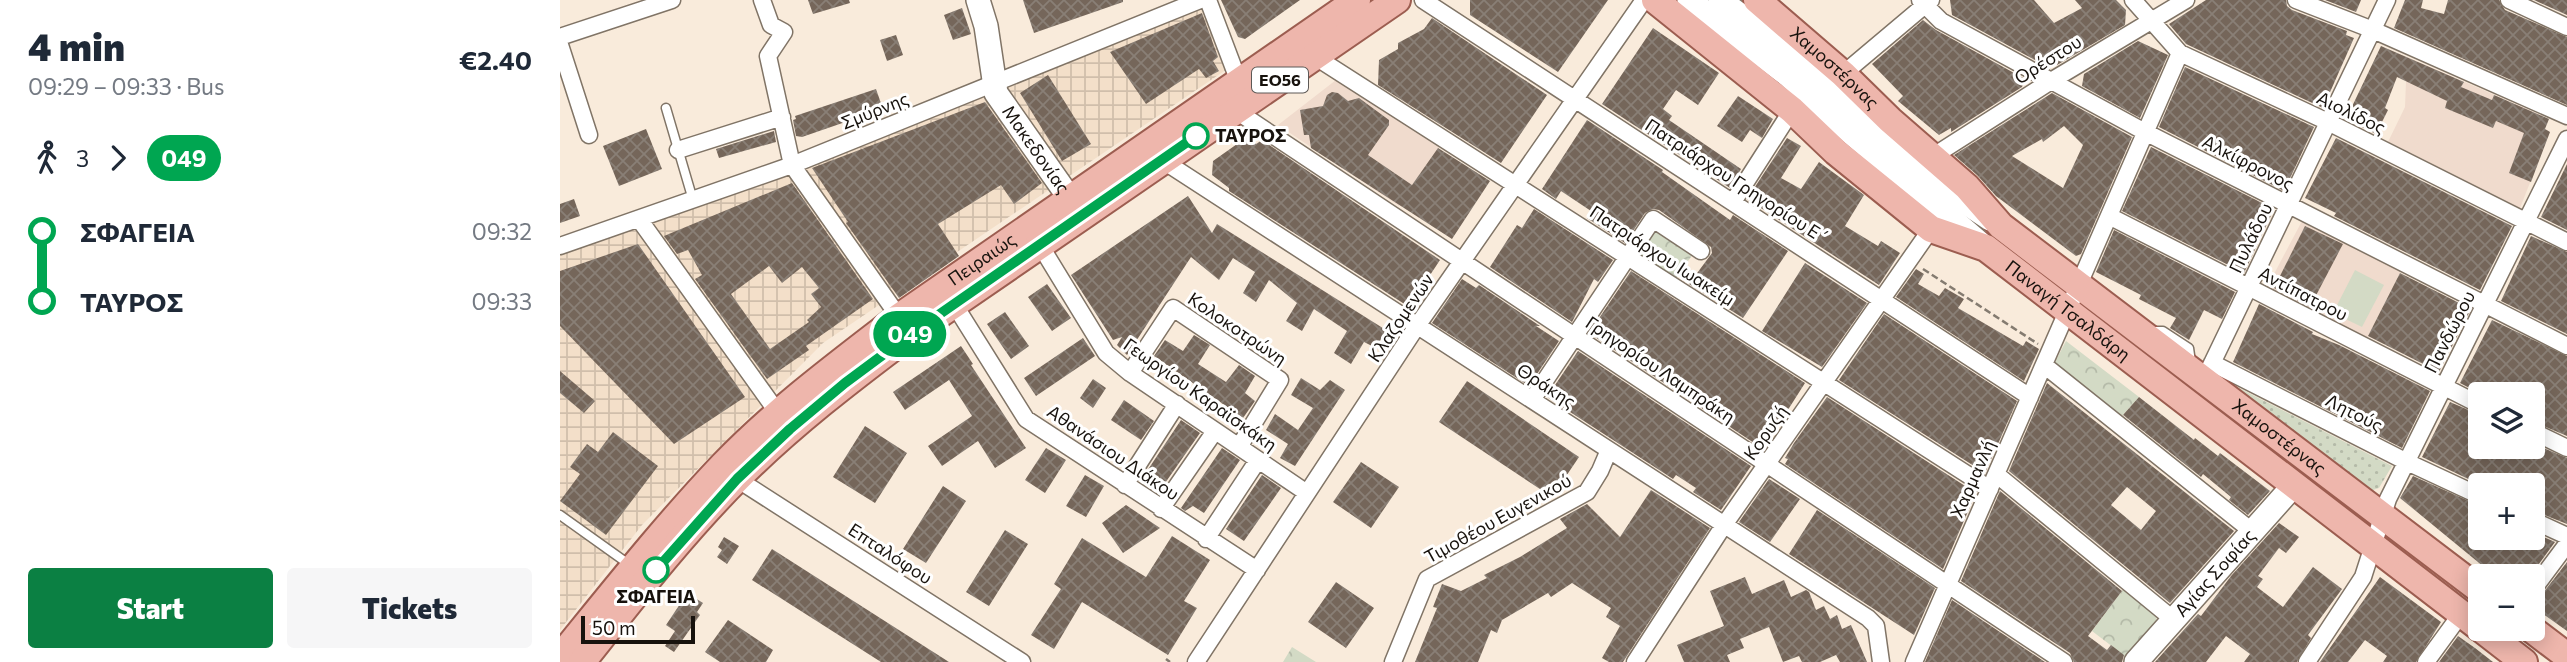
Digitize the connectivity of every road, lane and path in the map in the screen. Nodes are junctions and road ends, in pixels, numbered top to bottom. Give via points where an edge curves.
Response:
1 (672, 0) edge
2 (762, 0) edge
3 (978, 0) edge
4 (1200, 0) edge
5 (1208, 0) edge
6 (1357, 0) edge
7 (1396, 0) edge
8 (1423, 0) edge
9 (1644, 0) edge
10 (1655, 0) edge
11 (1689, 0) edge
12 (1720, 0) edge
13 (1757, 0) edge
14 (2133, 0) edge
15 (2186, 0) edge
16 (2297, 0) edge
17 (2387, 0) edge
18 (2510, 0) edge
19 (1925, 2) edge
20 (2151, 20) junction
21 (2567, 27) edge
22 (2373, 30) junction
23 (560, 37) edge
24 (560, 45) edge
25 (2180, 53) junction
26 (1314, 56) junction
27 (1843, 74) junction
28 (2051, 81) junction
29 (1239, 82) junction
30 (994, 85) junction
31 (1575, 99) junction
32 (666, 108) dead end
33 (1235, 110) junction
34 (1792, 110) junction
35 (2567, 116) edge
36 (782, 117) junction
37 (2328, 122) junction
38 (2145, 132) junction
39 (589, 135) dead end
40 (2567, 139) edge
41 (678, 150) junction
42 (1933, 157) junction
43 (1163, 160) junction
44 (792, 165) junction
45 (1515, 185) junction
46 (693, 200) junction
47 (1732, 202) junction
48 (2288, 205) junction
49 (1076, 208) junction
50 (2109, 216) junction
51 (639, 219) junction
52 (2527, 222) junction
53 (2001, 226) junction
54 (1931, 229) junction
55 (2567, 242) edge
56 (1040, 245) junction
57 (560, 246) edge
58 (1986, 248) junction
59 (1700, 251) dead end
60 (1628, 257) junction
61 (1909, 259) junction
62 (1462, 261) junction
63 (2079, 285) junction
64 (2248, 288) junction
65 (1881, 300) junction
66 (954, 304) junction
67 (2485, 305) junction
68 (2067, 310) junction
69 (899, 317) junction
70 (1417, 326) junction
71 (1574, 336) junction
72 (2567, 346) edge
73 (2047, 358) junction
74 (2203, 371) junction
75 (1130, 373) junction
76 (1825, 383) junction
77 (2444, 387) junction
78 (2030, 397) junction
79 (2468, 399) edge
80 (1532, 400) junction
81 (1177, 404) junction
82 (778, 413) junction
83 (1215, 431) junction
84 (2545, 437) edge
85 (1238, 446) junction
86 (2567, 448) edge
87 (1609, 450) junction
88 (1258, 460) junction
89 (2407, 462) junction
90 (1768, 465) junction
91 (737, 479) junction
92 (1993, 481) junction
93 (1125, 485) junction
94 (2294, 485) junction
95 (2468, 490) edge
96 (1307, 493) junction
97 (1161, 509) junction
98 (560, 515) edge
99 (2382, 515) junction
100 (1724, 525) junction
101 (2545, 526) edge
102 (2253, 532) junction
103 (2567, 536) edge
104 (1206, 539) junction
105 (2567, 544) edge
106 (2372, 545) junction
107 (633, 566) junction
108 (1257, 570) junction
109 (2545, 574) edge
110 (2468, 581) edge
111 (1948, 584) junction
112 (2468, 618) edge
113 (2174, 620) junction
114 (2468, 628) edge
115 (2545, 639) edge
116 (2497, 641) edge
117 (2567, 656) edge
118 (560, 657) edge
119 (1166, 659) dead end
120 (582, 662) edge
121 (1022, 662) edge
122 (1170, 662) edge
123 (1196, 662) edge
124 (1393, 662) edge
125 (1635, 662) edge
126 (1881, 662) edge
127 (1914, 662) edge
128 (2064, 662) edge
129 (2136, 662) edge
130 (2307, 662) edge
131 (2426, 662) edge
132 (2524, 662) edge

1 - 23 street
2 - 36 street via 771,25 784,32 768,56
3 - 30 main road, Μακεδονίας
4 - 30 street, Σμύρνης
5 - 29 street
6 - 29 main road, Πειραιώς / ΕΟ56
7 - 26 main road, Πειραιώς / ΕΟ56
8 - 31 street, Πατριάρχου Γρηγορίου Ε΄
9 - 31 street, Κλαζομενών
10 - 34 main road, Παναγή Τσαλδάρη
11 - 58 main road via 1788,76
12 - 53 main road via 1800,60 1950,192
13 - 27 main road, Χαμοστέρνας
14 - 20 street, Αιολίδος
15 - 20 street, Ορέστου
16 - 22 street
17 - 22 street, Πυλάδου
18 - 21 street
19 - 27 street
19 - 28 street, Αλκίφρονος via 1941,21
20 - 25 street, Αιολίδος
20 - 28 street, Ορέστου
22 - 35 street
22 - 37 street, Πυλάδου
24 - 39 street
25 - 37 street, Αιολίδος
25 - 38 street, Χαρμανλή
26 - 33 main road, Πειραιώς / ΕΟ56
26 - 45 street, Πατριάρχου Ιωακείμ
27 - 42 main road, Χαμοστέρνας
28 - 38 street, Αλκίφρονος
28 - 42 street, Ορέστου
29 - 49 main road, Πειραιώς / ΕΟ56
30 - 44 street, Σμύρνης
30 - 49 main road, Μακεδονίας via 1005,109
31 - 45 street, Κλαζομενών
31 - 47 street, Πατριάρχου Γρηγορίου Ε΄
32 - 41 lane
33 - 43 main road, Πειραιώς / ΕΟ56
33 - 62 street, Γρηγορίου Λαμπράκη
34 - 47 street
34 - 54 main road, Παναγή Τσαλδάρη
36 - 41 street
36 - 44 street
37 - 48 street, Πυλάδου
37 - 52 street, Αιολίδος
38 - 48 street, Αλκίφρονος
38 - 50 street, Χαρμανλή
40 - 52 street, Πανδώρου
41 - 46 lane
42 - 53 main road, Χαμοστέρνας
43 - 49 main road, Πειραιώς / ΕΟ56
43 - 70 street, Θράκης
44 - 46 street, Σμύρνης
44 - 69 street
45 - 60 street, Πατριάρχου Ιωακείμ
45 - 62 street, Κλαζομενών
46 - 51 street, Σμύρνης
47 - 65 street, Πατριάρχου Γρηγορίου Ε΄
48 - 64 street, Πυλάδου
48 - 67 street, Αλκίφρονος
49 - 56 main road, Πειραιώς / ΕΟ56
49 - 69 main road, Πειραιώς / ΕΟ56
50 - 63 street, Χαρμανλή
50 - 64 street, Αντίπατρου
51 - 57 street, Σμύρνης
51 - 82 street
52 - 55 street, Αιολίδος
52 - 67 street, Πανδώρου
53 - 63 main road, Χαμοστέρνας
54 - 58 main road, Παναγή Τσαλδάρη
54 - 61 street, Κορυζή
56 - 66 main road, Πειραιώς / ΕΟ56
56 - 75 street, Γεωργίου Καραϊσκάκη via 1106,353
58 - 68 main road, Παναγή Τσαλδάρη
59 - 60 street via 1653,219
60 - 71 street
60 - 76 street, Πατριάρχου Ιωακείμ
61 - 65 street, Κορυζή
61 - 73 path
62 - 70 street, Κλαζομενών
62 - 71 street, Γρηγορίου Λαμπράκη
63 - 68 street, Χαρμανλή
63 - 74 main road, Χαμοστέρνας
64 - 74 street, Πυλάδου
64 - 77 street, Αντίπατρου
65 - 76 street, Κορυζή
65 - 78 street, Πατριάρχου Γρηγορίου Ε΄
66 - 91 main road, Πειραιώς / ΕΟ56 via 845,383
66 - 93 street, Αθανάσιου Διάκου via 1026,419
67 - 72 street, Αλκίφρονος
67 - 77 street, Πανδώρου
68 - 73 street, Χαρμανλή
68 - 94 main road, Παναγή Τσαλδάρη
69 - 82 main road, Πειραιώς / ΕΟ56
70 - 80 street, Θράκης
70 - 96 street, Κλαζομενών
71 - 80 street
71 - 90 street, Γρηγορίου Λαμπράκη
73 - 78 street, Χαρμανλή
73 - 102 street
74 - 89 street, Λητούς
74 - 99 main road, Χαμοστέρνας
75 - 81 street, Γεωργίου Καραϊσκάκη
75 - 85 street, Κολοκοτρώνη via 1173,308 1280,380
76 - 90 street, Κορυζή
76 - 92 street, Πατριάρχου Ιωακείμ
77 - 79 street, Αντίπατρου
77 - 89 street, Πανδώρου
78 - 92 street, Χαρμανλή
80 - 87 street, Θράκης
81 - 83 street, Γεωργίου Καραϊσκάκη
81 - 93 street
82 - 107 main road, Πειραιώς / ΕΟ56 via 724,464
83 - 85 street, Γεωργίου Καραϊσκάκη
83 - 97 street
84 - 86 street
85 - 88 street, Γεωργίου Καραϊσκάκη
87 - 100 street, Θράκης
87 - 124 street, Τιμοθέου Ευγενικού via 1587,492 1427,579
88 - 96 street, Γεωργίου Καραϊσκάκη
88 - 104 street
89 - 95 street, Λητούς
89 - 99 street, Πανδώρου
90 - 100 street, Κορυζή
90 - 111 street, Γρηγορίου Λαμπράκη
91 - 120 main road, Πειραιώς / ΕΟ56
91 - 121 street, Επταλόφου
92 - 111 street, Χαρμανλή
92 - 113 street, Πατριάρχου Ιωακείμ
93 - 97 street, Αθανάσιου Διάκου
94 - 102 main road, Αγίας Σοφίας
94 - 106 main road, Παναγή Τσαλδάρη
96 - 108 street, Κλαζομενών
97 - 104 street, Αθανάσιου Διάκου
98 - 107 lane
99 - 106 street, Πανδώρου
99 - 110 main road, Χαμοστέρνας
100 - 125 street, Κορυζή
100 - 126 street, Θράκης via 1868,618 1876,626
101 - 103 street
102 - 113 main road, Αγίας Σοφίας
104 - 108 street, Αθανάσιου Διάκου
105 - 109 street
106 - 112 main road, Παναγή Τσαλδάρη
106 - 130 street, Πανδώρου via 2363,577
107 - 118 main road, Πειραιώς / ΕΟ56
108 - 123 street, Κλαζομενών
111 - 127 street, Χαρμανλή
111 - 128 street, Γρηγορίου Λαμπράκη
113 - 129 main road, Αγίας Σοφίας
114 - 131 street
115 - 117 main road
116 - 132 main road, Παναγή Τσαλδάρη
119 - 122 path

